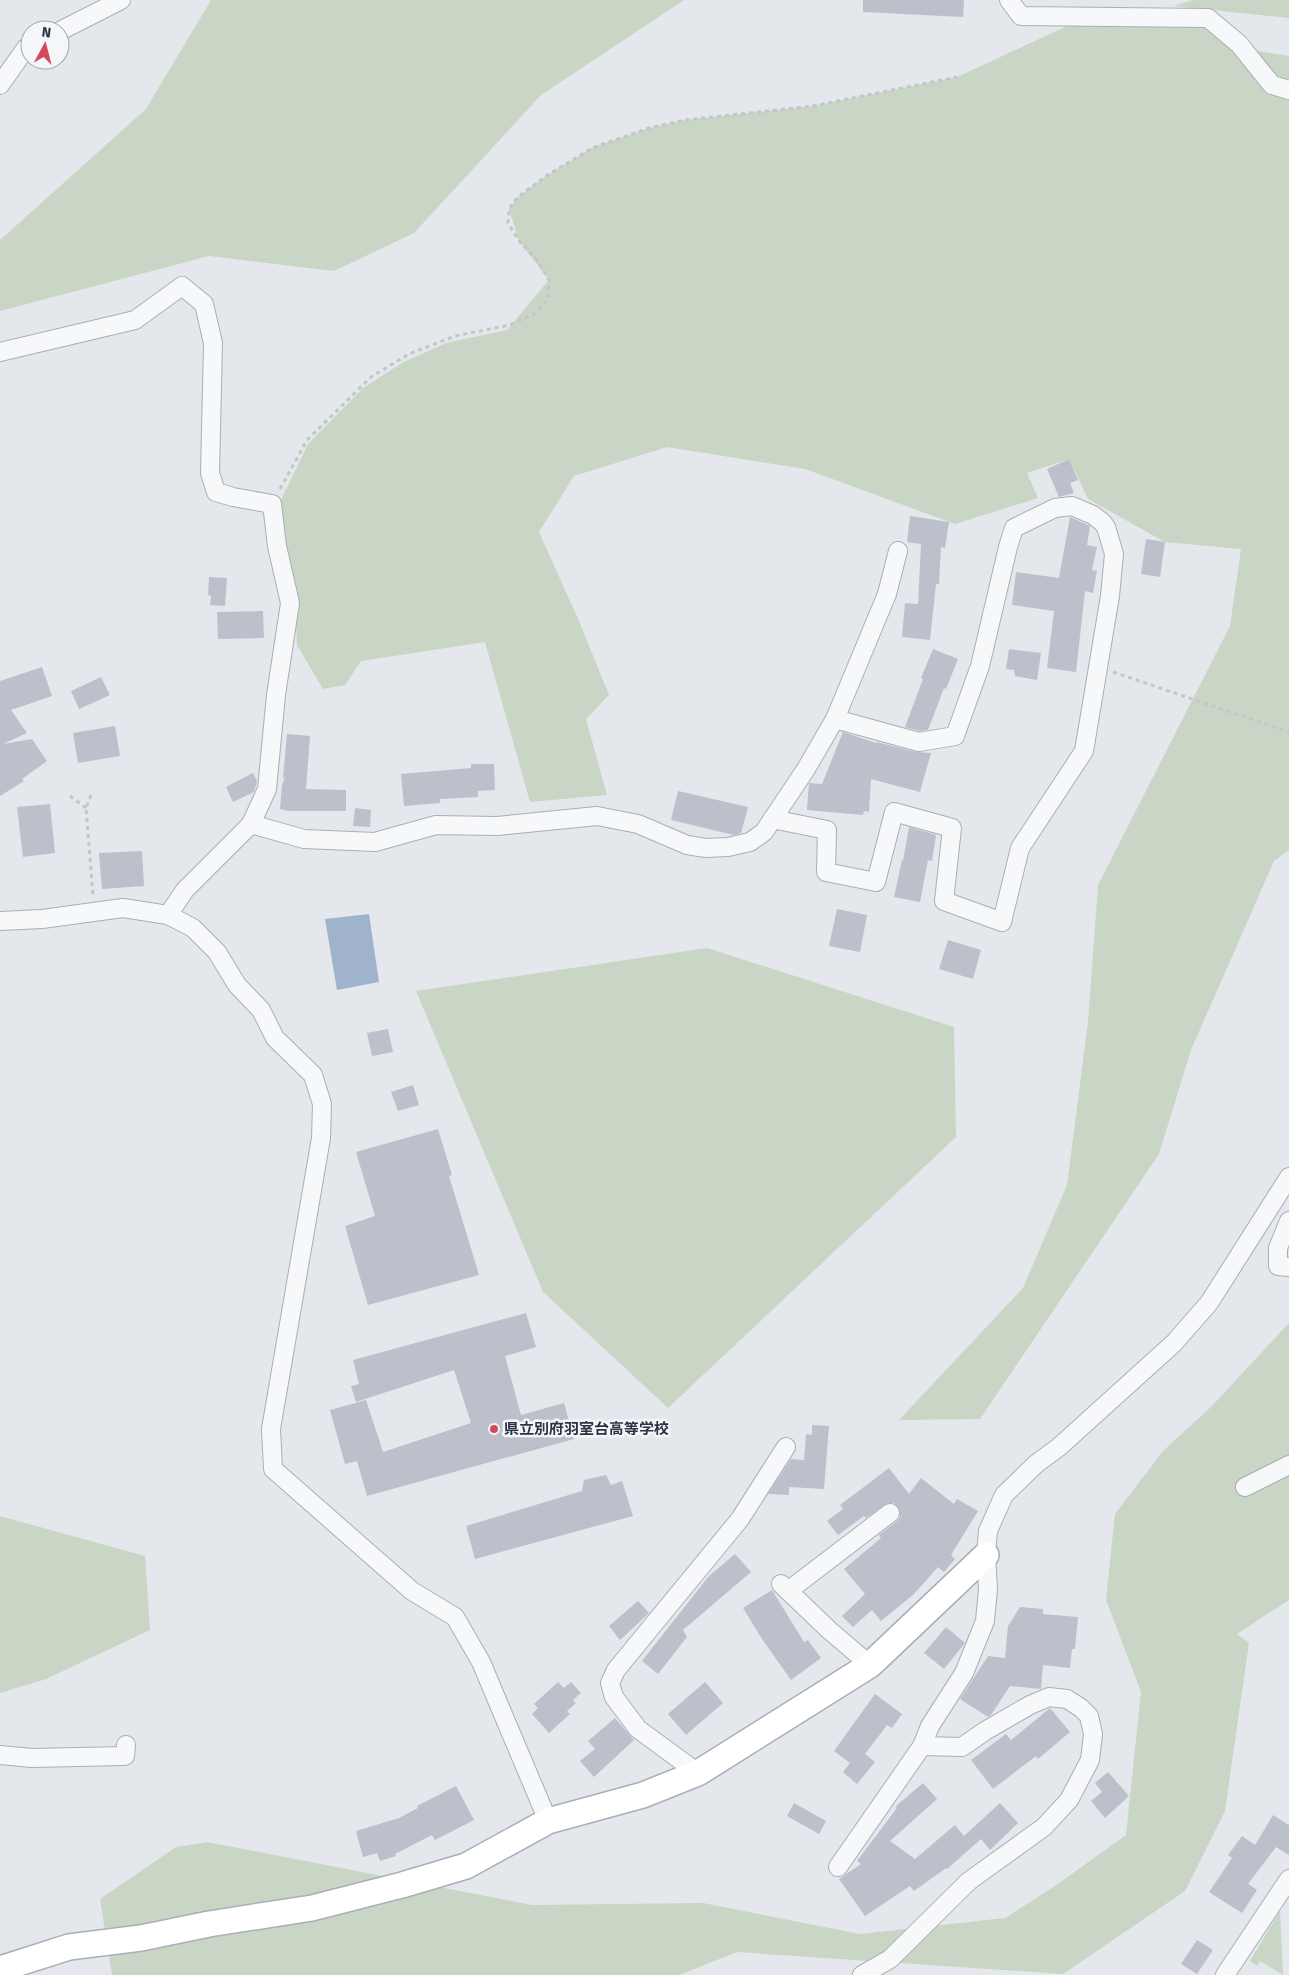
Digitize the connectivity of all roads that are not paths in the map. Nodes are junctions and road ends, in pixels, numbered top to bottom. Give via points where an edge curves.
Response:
1 (121, 0) edge
2 (1008, 0) edge
3 (70, 26) edge
4 (20, 57) edge
5 (0, 85) edge
6 (1289, 90) edge
7 (0, 352) edge
8 (898, 551) dead end
9 (835, 719) junction
10 (772, 819) junction
11 (251, 824) junction
12 (168, 915) junction
13 (0, 921) edge
14 (1289, 1177) edge
15 (1289, 1221) edge
16 (1289, 1267) edge
17 (786, 1447) dead end
18 (1289, 1464) edge
19 (1245, 1487) dead end
20 (890, 1514) dead end
21 (986, 1555) junction
22 (870, 1666) junction
23 (126, 1745) dead end
24 (922, 1746) junction
25 (0, 1755) edge
26 (698, 1773) junction
27 (548, 1821) junction
28 (838, 1867) dead end
29 (1289, 1879) edge
30 (0, 1969) edge
31 (862, 1975) edge
32 (1225, 1975) edge

1 - 3 street
2 - 6 street via 1021,16 1208,18 1239,44 1272,85
4 - 5 street
7 - 11 street via 135,320 182,286 204,304 213,343 210,473 216,492 272,504 277,546 290,602 276,695 267,789
8 - 9 street via 887,594
9 - 10 street
9 - 10 street via 919,742 954,736 980,666 1014,528 1054,508 1072,506 1092,514 1106,527 1114,554 1110,596 1084,751 1020,848 1002,922 944,901 952,828 894,812 876,882 826,872 826,830
10 - 11 street via 764,832 750,842 706,848 676,841 638,824 597,816 497,826 436,825 375,842 304,839
11 - 12 street via 185,890
12 - 13 street via 123,908
12 - 27 street via 193,928 218,952 237,985 261,1010 275,1038 313,1075 322,1104 321,1138 271,1429 273,1469 412,1590 455,1617 481,1662
14 - 21 street via 1209,1302 1174,1344 1004,1495 988,1532
15 - 16 street via 1278,1248 1278,1266
17 - 26 street via 740,1519 616,1670 610,1683 614,1697 638,1729
18 - 19 street
20 - 22 street via 785,1587
21 - 22 street
21 - 24 street via 988,1589 985,1621 964,1673 930,1726
22 - 26 street
23 - 25 street via 124,1756 32,1758
24 - 28 street
24 - 31 street via 962,1746 1049,1697 1067,1699 1081,1708 1089,1716 1093,1734 1090,1760 1069,1800 1044,1828 969,1881 890,1958
26 - 27 street via 643,1795
27 - 30 street via 466,1866 402,1885 312,1908 141,1938 69,1947
29 - 32 street

